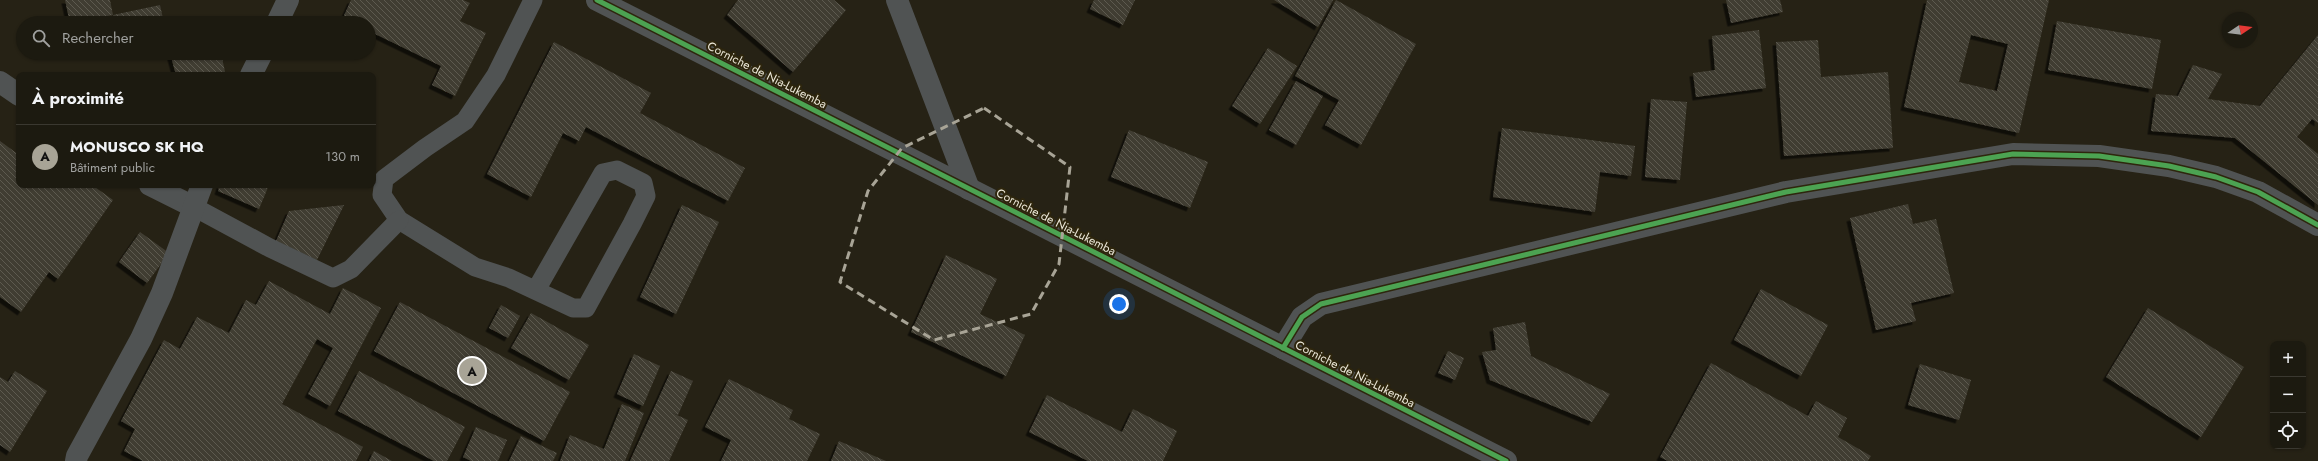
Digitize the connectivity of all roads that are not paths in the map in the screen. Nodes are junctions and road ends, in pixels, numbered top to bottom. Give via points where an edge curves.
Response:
1 (288, 0) edge
2 (534, 0) edge
3 (596, 0) edge
4 (897, 0) edge
5 (280, 16) edge
6 (258, 60) edge
7 (252, 72) edge
8 (0, 82) edge
9 (16, 93) edge
10 (156, 188) edge
11 (201, 188) edge
12 (969, 189) junction
13 (192, 206) junction
14 (399, 220) junction
15 (2318, 225) edge
16 (536, 290) junction
17 (1283, 348) junction
18 (76, 461) edge
19 (1506, 461) edge

1 - 5 street
2 - 14 lane via 496,75 465,121 384,179 382,195
3 - 12 street, Corniche de Nia-Lukemba
4 - 12 street
6 - 7 street
8 - 9 street
10 - 13 street
11 - 13 street
12 - 17 street, Corniche de Nia-Lukemba
13 - 14 lane via 270,248 334,278 351,269
13 - 18 street via 150,320
14 - 16 lane via 475,267
15 - 17 street via 2258,192 2209,175 2169,166 2099,156 2013,154 1786,192 1321,304 1302,317
16 - 16 lane via 603,173 618,170 643,183 646,196 586,308 573,308
17 - 19 street, Corniche de Nia-Lukemba

